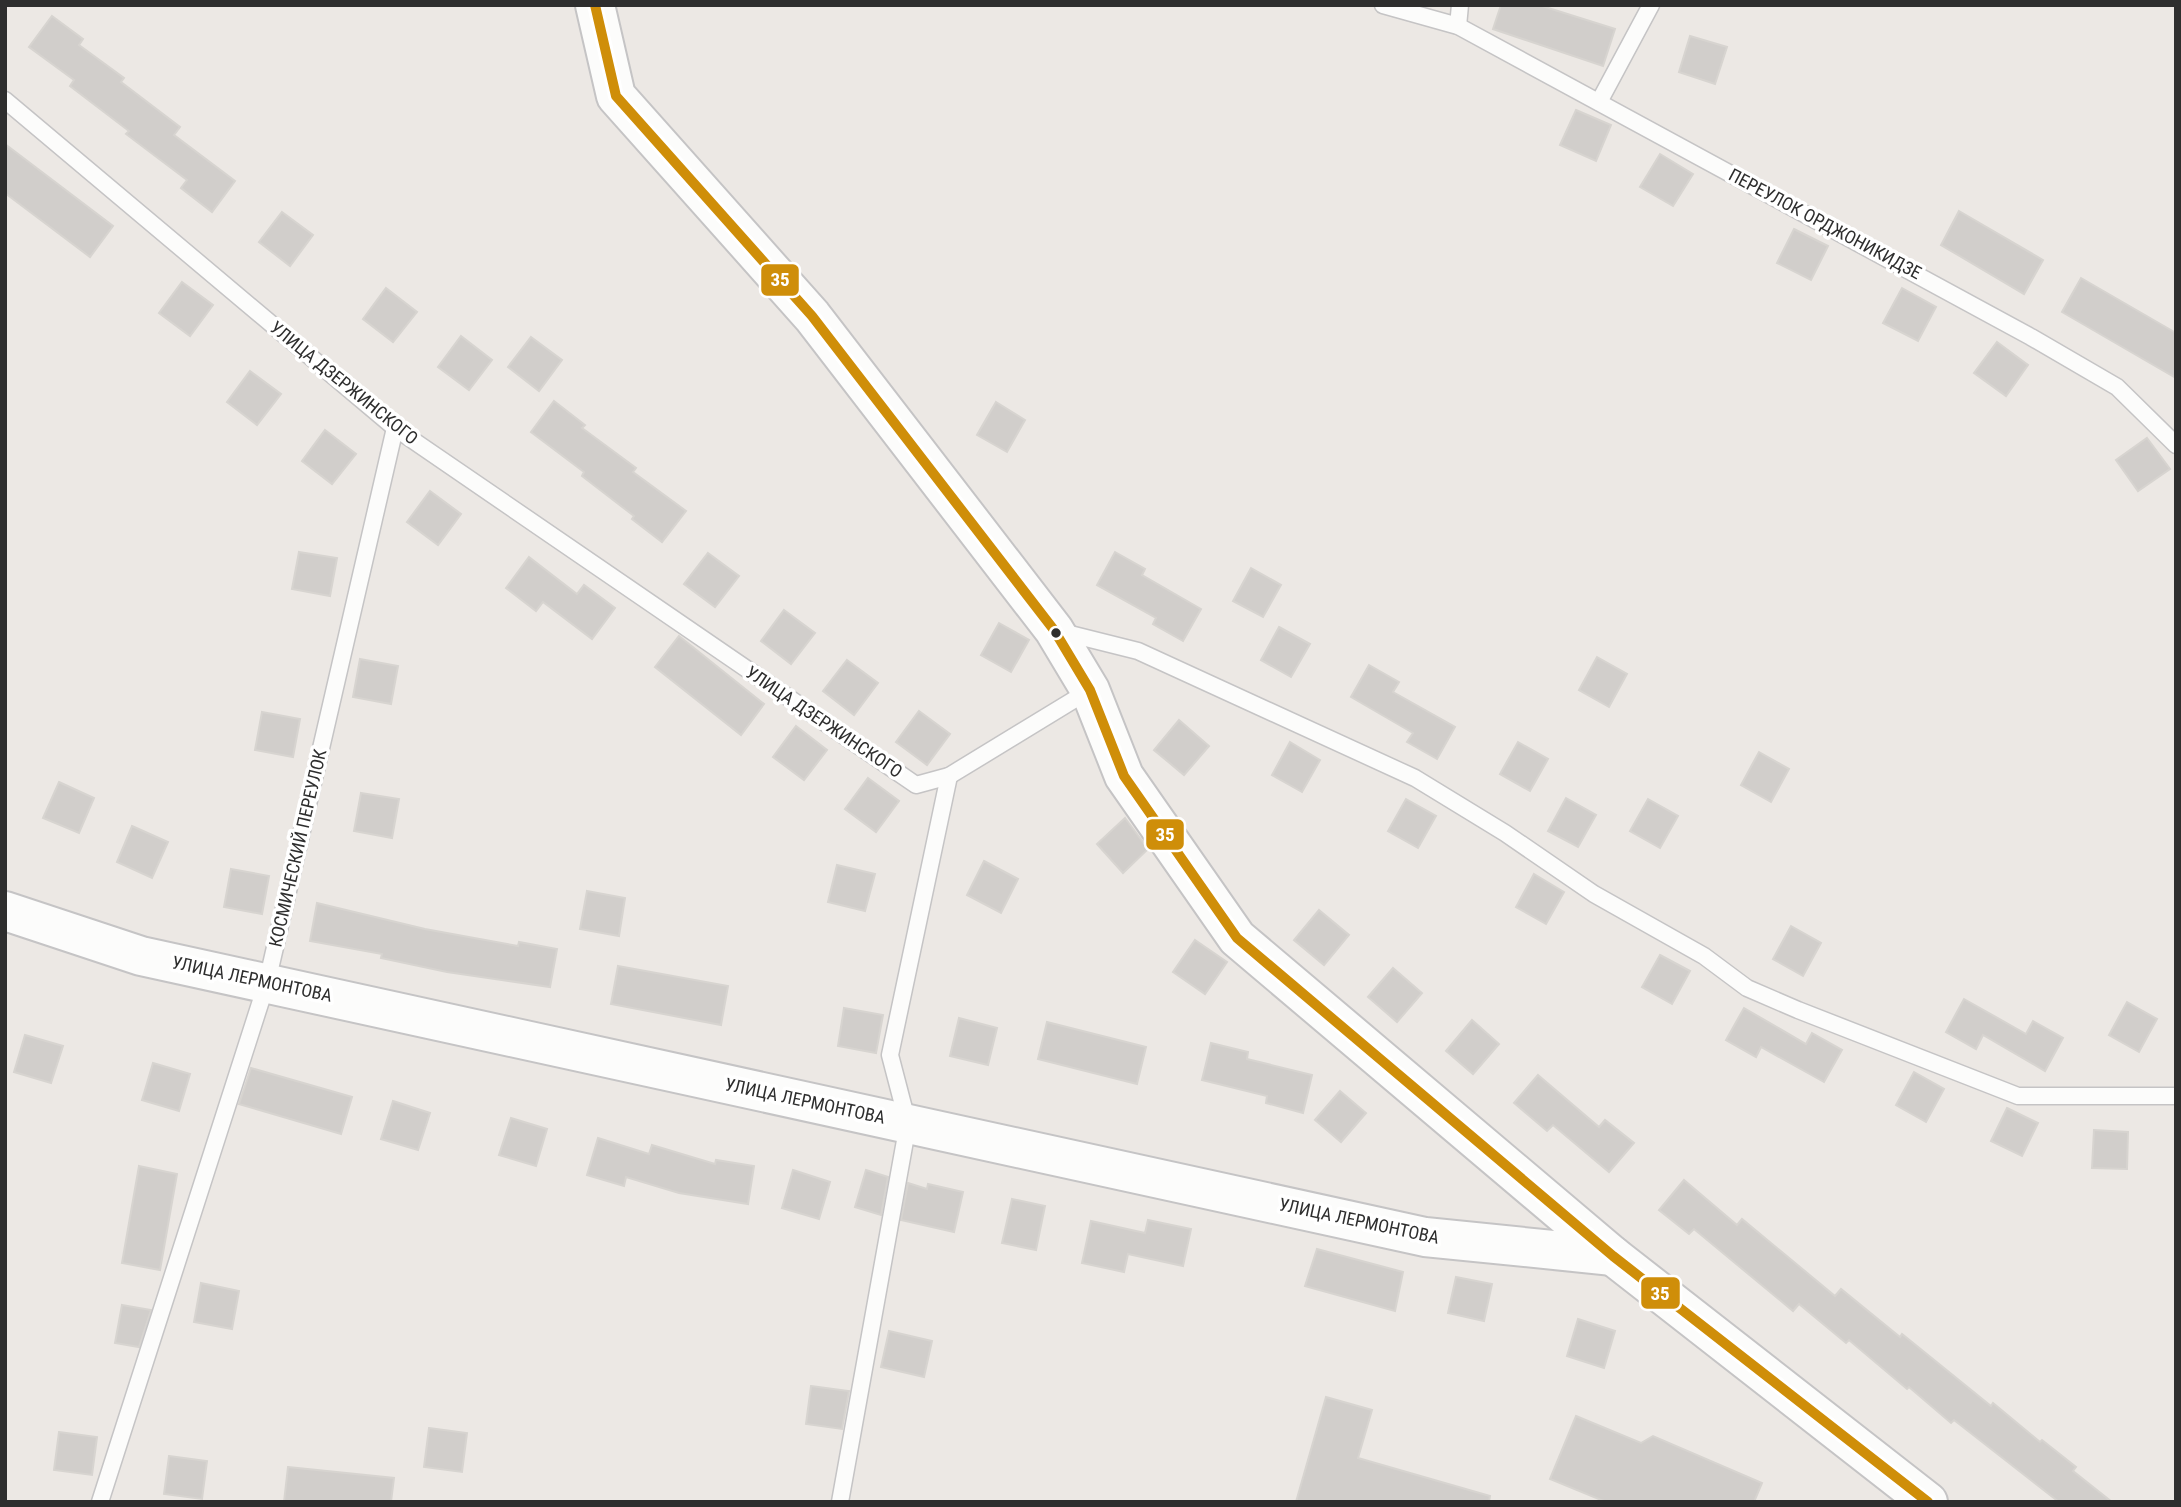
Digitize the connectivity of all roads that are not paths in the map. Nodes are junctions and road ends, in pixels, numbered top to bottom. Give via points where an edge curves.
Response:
1 (595, 5) edge
2 (1383, 5) edge
3 (1460, 5) edge
4 (1651, 5) edge
5 (1458, 26) junction
6 (5, 100) edge
7 (1599, 102) junction
8 (395, 428) junction
9 (2176, 445) edge
10 (1054, 630) junction
11 (1090, 690) junction
12 (949, 776) junction
13 (5, 911) edge
14 (267, 982) junction
15 (2176, 1096) edge
16 (908, 1124) junction
17 (1613, 1256) junction
18 (100, 1502) edge
19 (840, 1502) edge
20 (1928, 1502) edge

1 - 10 street via 616,96 812,316
2 - 5 lane, ПЕРЕУЛОК ОРДЖОНИКИДЗЕ
3 - 5 lane
4 - 7 lane
5 - 7 lane, ПЕРЕУЛОК ОРДЖОНИКИДЗЕ
6 - 8 lane, УЛИЦА ДЗЕРЖИНСКОГО
7 - 9 lane, ПЕРЕУЛОК ОРДЖОНИКИДЗЕ via 2117,387
8 - 12 lane, УЛИЦА ДЗЕРЖИНСКОГО via 916,785
8 - 14 lane, КОСМИЧЕСКИЙ ПЕРЕУЛОК
10 - 11 street
10 - 15 lane via 1138,651 1415,778 1594,894 1704,956 1747,988 1798,1010 2018,1096
11 - 12 lane, УЛИЦА ДЗЕРЖИНСКОГО
11 - 17 street via 1124,776 1237,938
12 - 16 lane via 890,1055
13 - 14 street, УЛИЦА ЛЕРМОНТОВА via 141,956
14 - 16 street, УЛИЦА ЛЕРМОНТОВА
14 - 18 lane, КОСМИЧЕСКИЙ ПЕРЕУЛОК
16 - 17 street, УЛИЦА ЛЕРМОНТОВА via 1425,1237
16 - 19 lane
17 - 20 street

